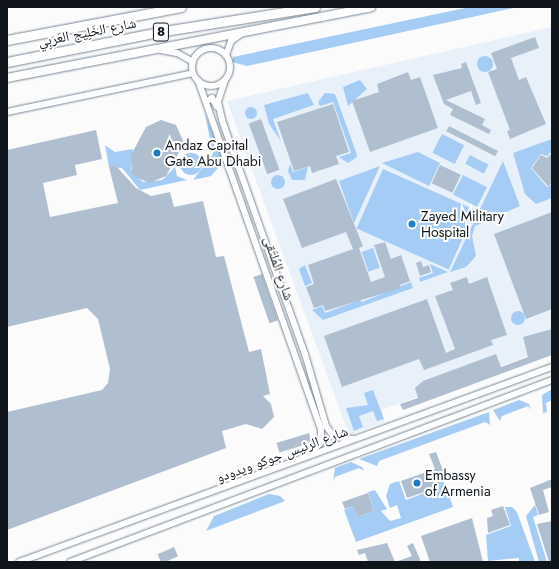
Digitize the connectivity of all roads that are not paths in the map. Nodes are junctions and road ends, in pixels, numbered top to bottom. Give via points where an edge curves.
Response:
1 (181, 7) edge
2 (315, 7) edge
3 (371, 7) edge
4 (264, 28) junction
5 (7, 40) edge
6 (122, 53) junction
7 (226, 55) junction
8 (7, 62) edge
9 (193, 62) junction
10 (193, 73) junction
11 (7, 78) edge
12 (198, 80) junction
13 (225, 80) junction
14 (207, 101) junction
15 (7, 112) edge
16 (222, 120) junction
17 (552, 367) edge
18 (552, 380) edge
19 (359, 439) junction
20 (305, 459) junction
21 (19, 562) edge
22 (70, 562) edge

1 - 5 highway, شارع الخَلِيج العَربِي / 8
2 - 8 highway, شارع الخَلِيج العَربِي / 8 via 165,31
3 - 4 main road
4 - 6 main road
4 - 7 street via 234,38
6 - 9 street via 170,51
6 - 11 main road
7 - 9 street via 216,48 204,49
7 - 13 street via 230,70
9 - 10 street
10 - 12 street
10 - 15 street
12 - 13 street via 210,86
12 - 14 street, شارع المُلتَقى
13 - 16 street, شارع المُلتَقى via 218,102
14 - 16 street via 213,98
14 - 20 street, شارع المُلتَقى via 321,429 321,442
16 - 19 street, شارع المُلتَقى via 305,354 326,426 338,439
17 - 19 street, شارع الرئيس جوكو ويدودو
18 - 22 street, شارع الرئيس جوكو ويدودو
19 - 20 street, شارع الرئيس جوكو ويدودو
20 - 21 street, شارع الرئيس جوكو ويدودو

